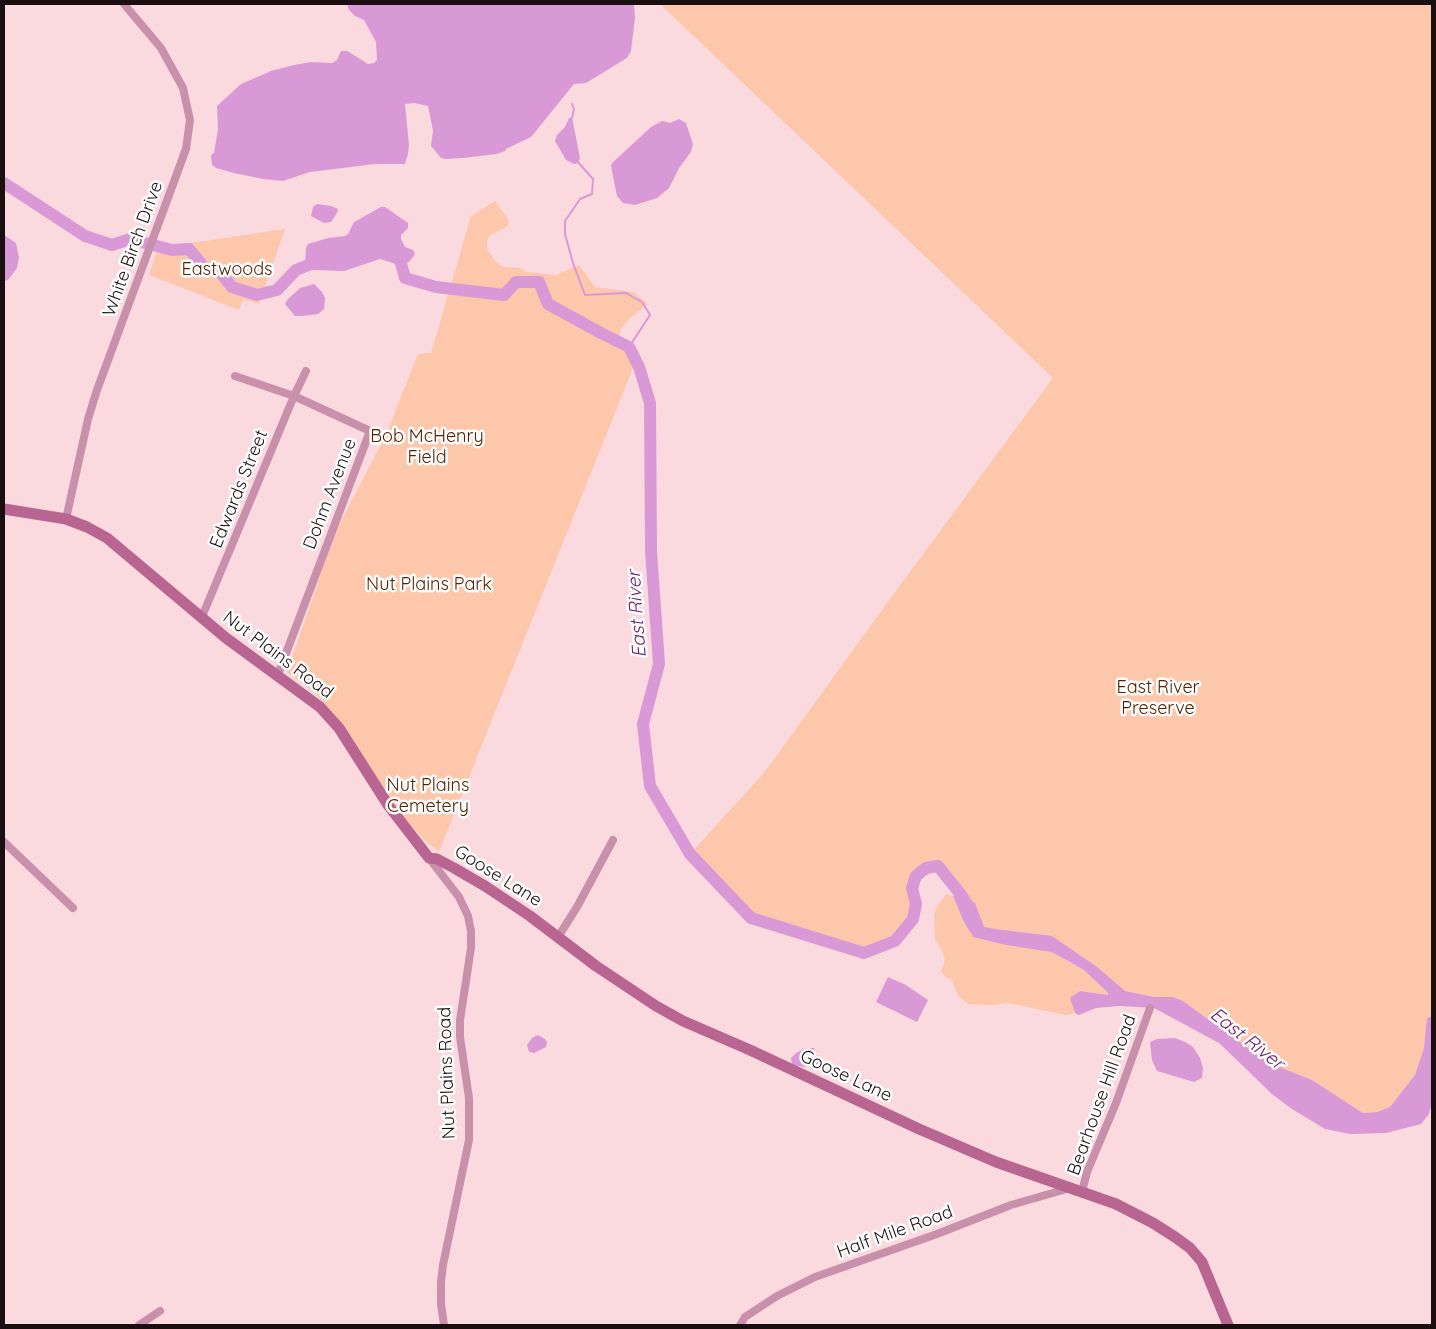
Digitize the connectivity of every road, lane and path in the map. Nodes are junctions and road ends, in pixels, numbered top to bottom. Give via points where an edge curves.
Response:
1 (124, 4) edge
2 (306, 371) dead end
3 (235, 376) dead end
4 (294, 396) junction
5 (4, 509) edge
6 (66, 519) junction
7 (201, 619) junction
8 (277, 677) junction
9 (613, 840) dead end
10 (4, 842) edge
11 (429, 858) junction
12 (73, 908) dead end
13 (558, 937) junction
14 (1150, 1008) dead end
15 (1077, 1190) junction
16 (160, 1311) dead end
17 (138, 1325) edge
18 (444, 1325) edge
19 (740, 1325) edge
20 (1228, 1325) edge

1 - 6 street, White Birch Drive via 161,48 183,88 190,120 186,149 88,419
2 - 4 street, Edwards Street
3 - 4 street, Dohm Avenue
4 - 7 street, Edwards Street
4 - 8 street, Dohm Avenue via 370,431
5 - 6 street, Nut Plains Road
6 - 7 street, Nut Plains Road via 107,538
7 - 8 street, Nut Plains Road
8 - 11 street, Nut Plains Road via 331,718 393,813
9 - 13 street
10 - 12 street
11 - 13 street, Goose Lane via 437,859 485,886
11 - 18 street, Nut Plains Road via 459,898 471,931 460,1020 469,1098 469,1140 443,1265 441,1304
13 - 15 street, Goose Lane via 596,966 683,1021 996,1162
14 - 15 street, Bearhouse Hill Road via 1116,1103
15 - 19 street, Half Mile Road via 1011,1205 938,1234 814,1276 745,1317
15 - 20 street, Goose Lane via 1116,1204 1190,1248 1202,1262
16 - 17 street

